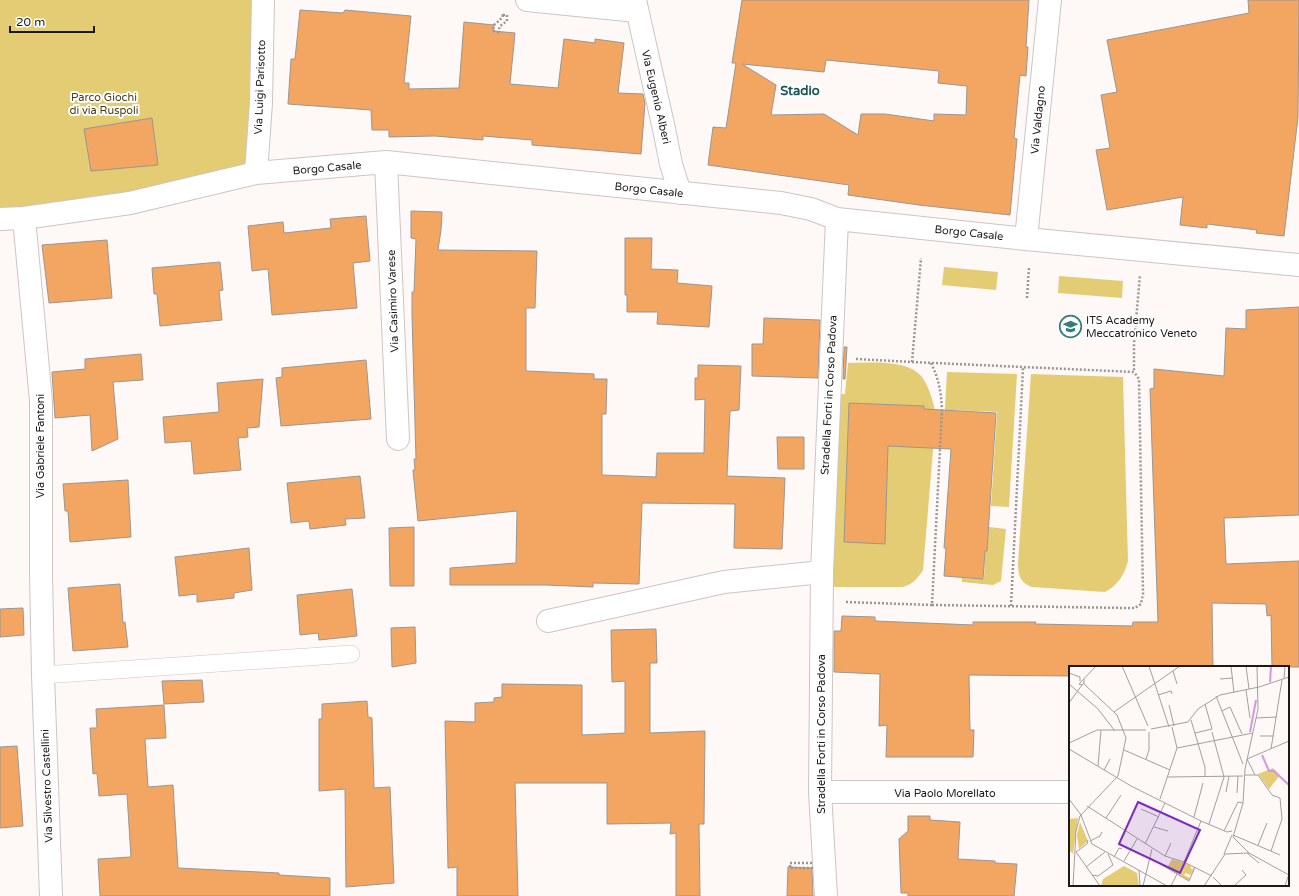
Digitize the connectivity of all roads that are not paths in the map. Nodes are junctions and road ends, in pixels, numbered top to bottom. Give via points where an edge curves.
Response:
1 (263, 0) edge
2 (526, 0) edge
3 (1050, 0) edge
4 (636, 5) edge
5 (386, 162) junction
6 (256, 174) junction
7 (680, 193) junction
8 (24, 218) junction
9 (837, 218) junction
10 (0, 219) edge
11 (1026, 239) junction
12 (1299, 266) edge
13 (398, 439) dead end
14 (822, 572) junction
15 (548, 620) dead end
16 (351, 654) dead end
17 (43, 675) junction
18 (820, 792) junction
19 (1069, 792) edge
20 (51, 896) edge
21 (826, 896) edge

1 - 6 street, Via Luigi Parisotto via 261,103
2 - 4 street
3 - 11 street, Via Valdagno
4 - 7 street, Via Eugenio Alberi via 671,164
5 - 6 street, Borgo Casale
5 - 7 street, Borgo Casale
5 - 13 street, Via Casimiro Varese
6 - 8 street, Borgo Casale via 130,203
7 - 9 street, Borgo Casale via 781,203
8 - 10 street, Borgo Casale
8 - 17 street, Via Gabriele Fantoni via 41,400
9 - 11 street, Borgo Casale
9 - 14 street, Stradella Forti in Corso Padova
11 - 12 street, Borgo Casale
14 - 15 street via 724,582
14 - 18 street, Stradella Forti in Corso Padova
16 - 17 lane
17 - 20 street, Via Silvestro Castellini
18 - 19 street, Via Paolo Morellato
18 - 21 street, Stradella Forti in Corso Padova

